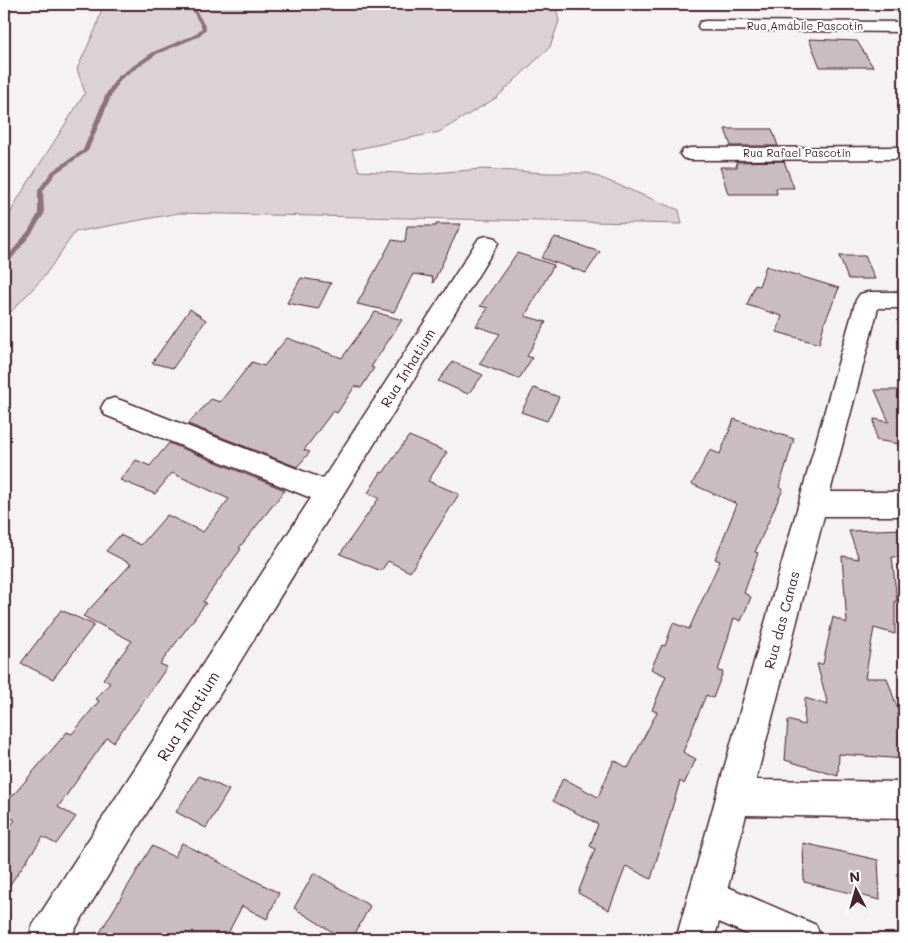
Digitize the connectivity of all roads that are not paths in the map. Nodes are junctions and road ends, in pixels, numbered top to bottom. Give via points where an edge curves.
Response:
1 (706, 26) dead end
2 (904, 27) edge
3 (904, 153) edge
4 (690, 154) dead end
5 (487, 243) dead end
6 (904, 300) edge
7 (114, 408) dead end
8 (329, 492) junction
9 (813, 504) junction
10 (904, 504) edge
11 (735, 797) junction
12 (904, 800) edge
13 (706, 896) junction
14 (47, 939) edge
15 (695, 939) edge
16 (802, 939) edge

1 - 2 street, Rua Amábile Pascotin
3 - 4 street, Rua Rafael Pascotin
5 - 8 street, Rua Inhatium
6 - 9 street, Rua das Canas via 868,300
7 - 8 street
8 - 14 street, Rua Inhatium
9 - 10 street
9 - 11 street, Rua das Canas
11 - 12 street
11 - 13 street, Rua das Canas
13 - 15 street, Rua das Canas
13 - 16 street

